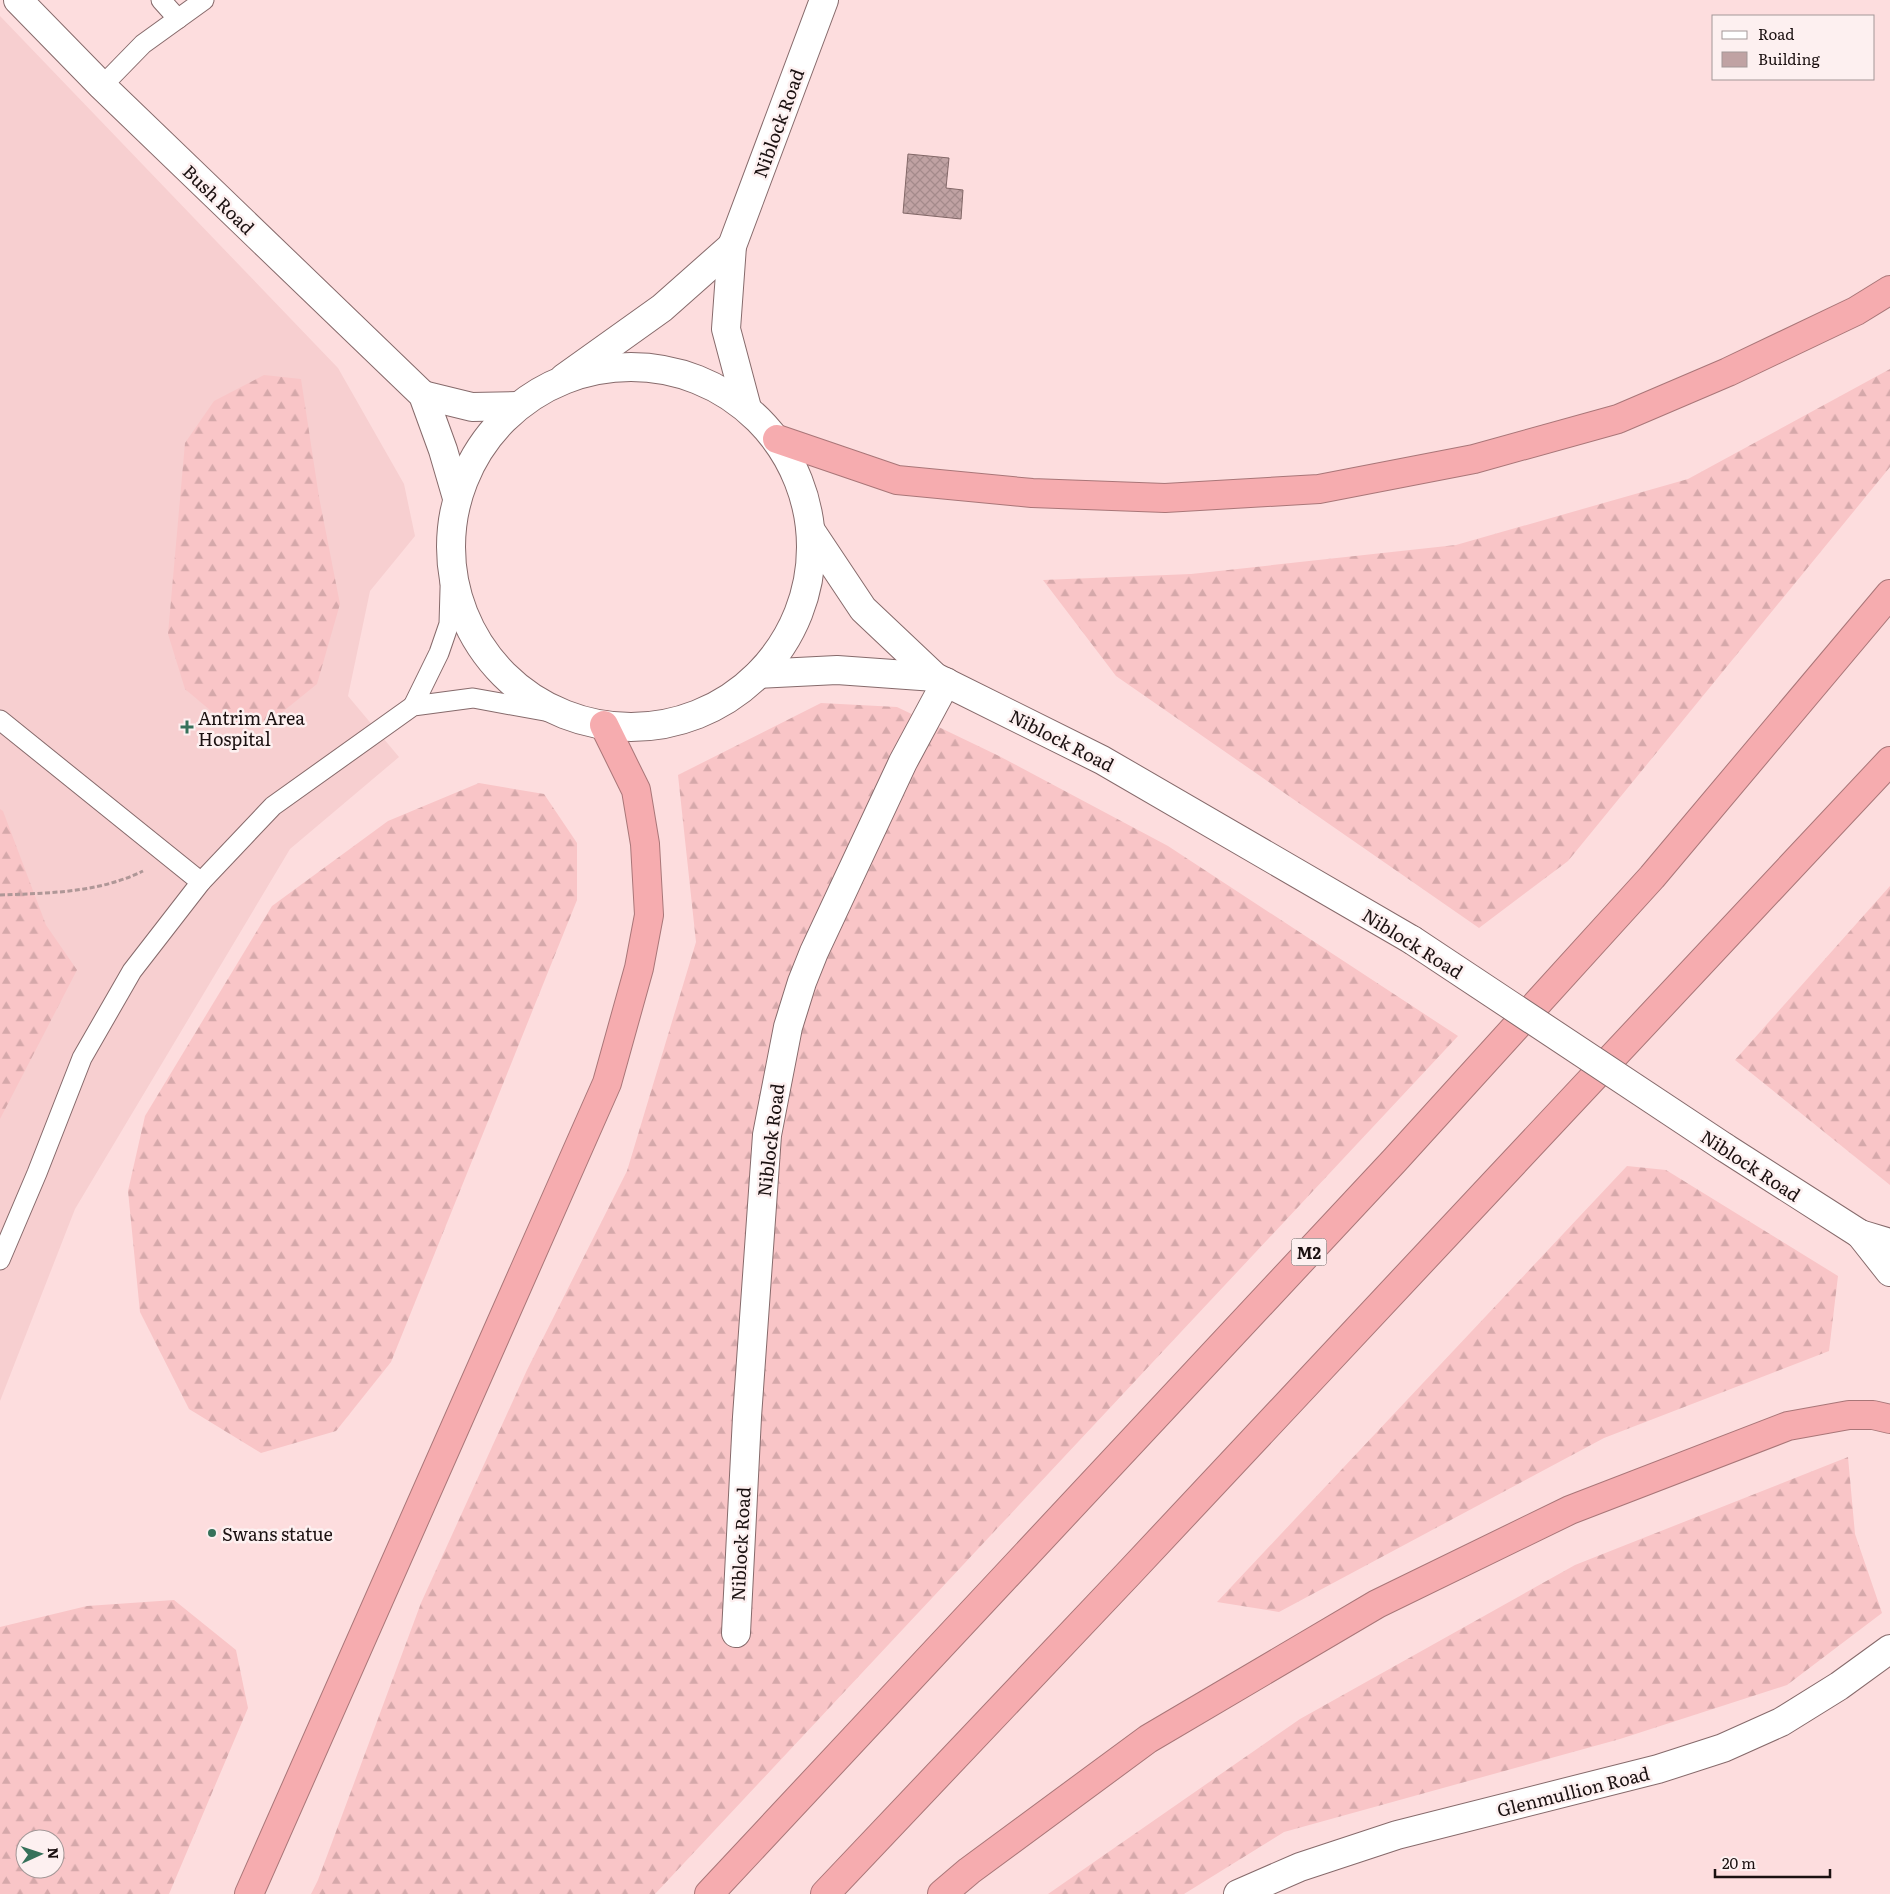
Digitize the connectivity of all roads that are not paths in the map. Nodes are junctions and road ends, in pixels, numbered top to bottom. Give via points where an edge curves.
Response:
1 (18, 0) edge
2 (161, 0) edge
3 (204, 0) edge
4 (824, 0) edge
5 (178, 19) junction
6 (102, 86) junction
7 (732, 246) junction
8 (1890, 290) edge
9 (564, 378) junction
10 (423, 395) junction
11 (518, 406) junction
12 (747, 408) junction
13 (776, 439) junction
14 (457, 498) junction
15 (811, 532) junction
16 (451, 555) junction
17 (1890, 594) edge
18 (760, 674) junction
19 (940, 680) junction
20 (413, 706) junction
21 (561, 714) junction
22 (0, 720) edge
23 (604, 726) junction
24 (1890, 761) edge
25 (201, 882) junction
26 (1860, 1234) junction
27 (1890, 1243) edge
28 (2, 1250) edge
29 (1890, 1272) edge
30 (1890, 1419) edge
31 (736, 1633) dead end
32 (1890, 1649) edge
33 (249, 1894) edge
34 (709, 1894) edge
35 (825, 1894) edge
36 (942, 1894) edge
37 (1238, 1894) edge

1 - 6 main road, Bush Road
2 - 5 lane
3 - 5 lane
4 - 7 main road, Niblock Road
5 - 6 lane via 143,44
6 - 10 main road, Bush Road
7 - 9 main road, Niblock Road via 662,308
7 - 12 main road, Niblock Road via 726,329
8 - 13 highway via 1856,311 1737,368 1618,419 1474,459 1319,489 1164,498 1032,492 897,480
9 - 11 main road
9 - 12 main road via 617,366 671,370 711,384
10 - 11 main road via 472,407
10 - 14 main road, Bush Road
11 - 14 main road via 481,446
12 - 13 main road
13 - 15 main road via 801,483
14 - 16 main road
15 - 18 main road via 809,581 793,628
15 - 19 main road, Niblock Road via 864,609
16 - 20 lane via 449,624 439,654
16 - 21 main road via 463,611 491,661 523,692
17 - 34 highway, M2 via 1652,877 1467,1081
18 - 19 main road, Niblock Road via 837,670
18 - 23 main road via 714,708 660,726
19 - 26 main road, Niblock Road, bridge via 1102,760 1412,940
19 - 31 main road, Niblock Road via 818,943 788,1027 767,1135
20 - 21 lane via 473,698
20 - 25 lane via 273,806
21 - 23 main road
22 - 25 lane
23 - 33 highway via 636,790 645,844 649,915 639,968 607,1083
24 - 35 highway
25 - 28 lane via 132,971 82,1058 37,1173
26 - 27 main road, Niblock Road
26 - 29 main road, Niblock Road
30 - 36 highway via 1849,1415 1788,1426 1570,1510 1377,1604 1148,1739
32 - 37 main road, Glenmullion Road via 1781,1722 1723,1748 1658,1770 1397,1835 1300,1867

